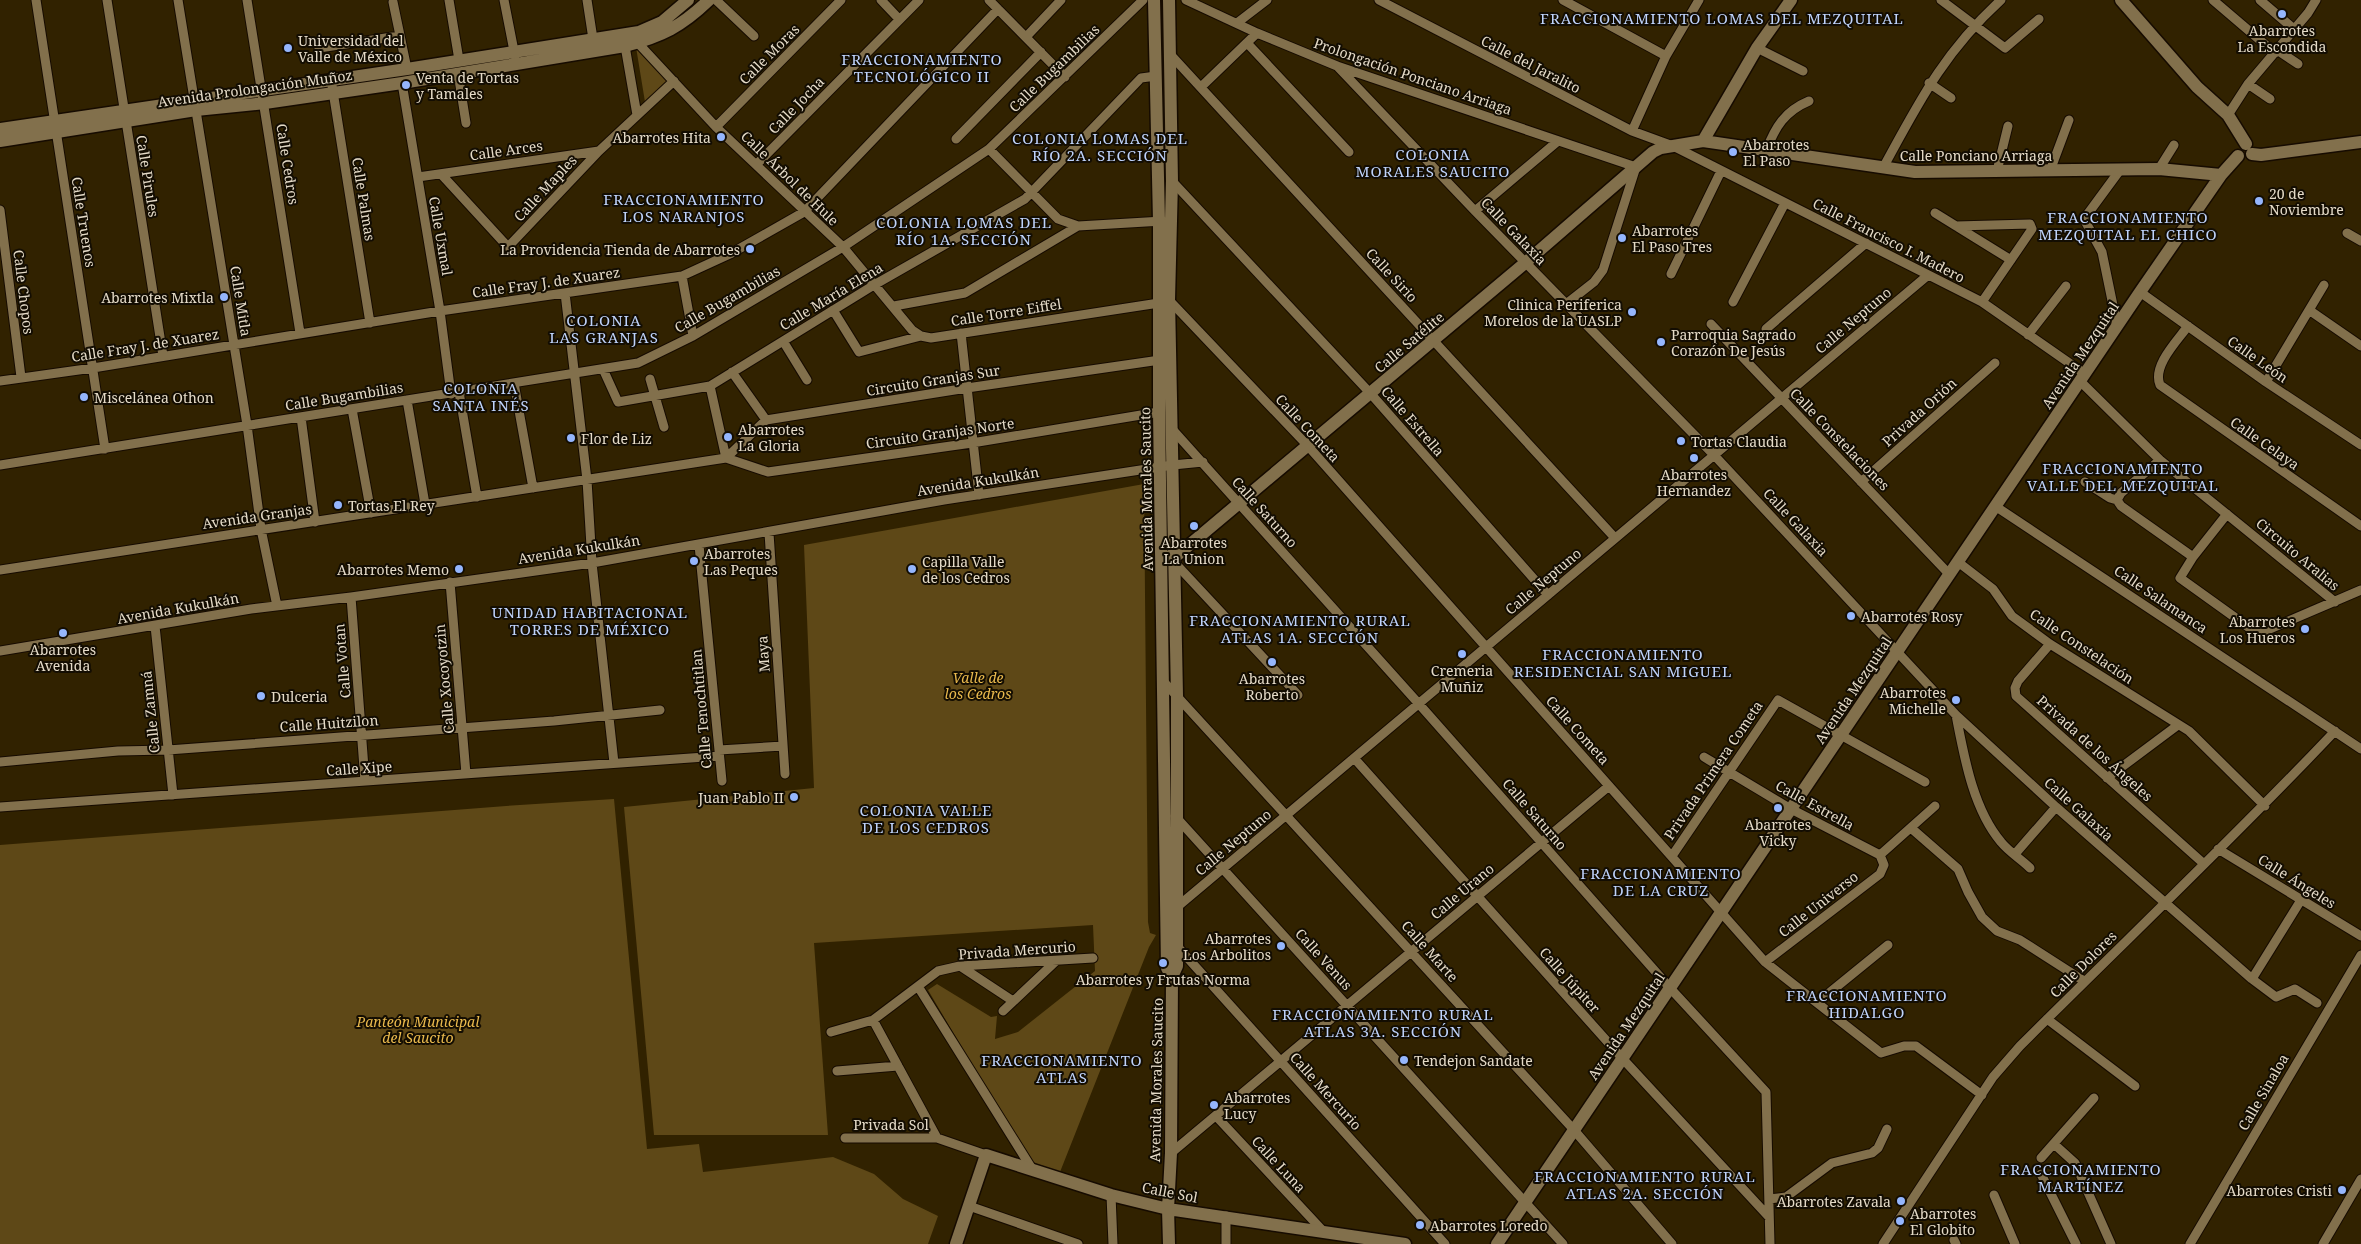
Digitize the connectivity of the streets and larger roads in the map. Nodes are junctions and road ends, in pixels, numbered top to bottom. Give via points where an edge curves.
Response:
1 (36, 0) edge
2 (106, 0) edge
3 (178, 0) edge
4 (247, 0) edge
5 (449, 0) edge
6 (504, 0) edge
7 (587, 0) edge
8 (688, 0) edge
9 (709, 0) edge
10 (716, 0) edge
11 (841, 0) edge
12 (881, 0) edge
13 (919, 0) edge
14 (989, 0) edge
15 (1061, 0) edge
16 (1143, 0) edge
17 (1154, 0) edge
18 (1169, 0) edge
19 (1186, 0) edge
20 (1267, 0) edge
21 (1379, 0) edge
22 (1563, 0) edge
23 (1699, 0) edge
24 (1790, 0) edge
25 (1942, 0) edge
26 (2001, 0) edge
27 (2121, 0) edge
28 (2214, 0) edge
29 (2260, 0) edge
30 (2316, 0) edge
31 (393, 2) dead end
32 (998, 9) junction
33 (899, 19) junction
34 (2039, 19) dead end
35 (1237, 23) junction
36 (1974, 25) junction
37 (2295, 30) junction
38 (1257, 33) junction
39 (400, 36) junction
40 (754, 36) dead end
41 (1026, 37) junction
42 (593, 38) junction
43 (631, 44) junction
44 (1248, 44) junction
45 (319, 48) dead end
46 (1757, 48) junction
47 (2276, 51) junction
48 (1041, 52) junction
49 (1168, 53) junction
50 (1666, 56) junction
51 (515, 58) junction
52 (460, 60) junction
53 (2298, 64) dead end
54 (1337, 66) junction
55 (407, 69) junction
56 (1803, 71) dead end
57 (458, 73) junction
58 (1156, 76) junction
59 (1065, 77) junction
60 (331, 79) junction
61 (674, 81) junction
62 (402, 82) junction
63 (1929, 83) junction
64 (2248, 84) junction
65 (1201, 87) junction
66 (263, 90) junction
67 (334, 92) junction
68 (1951, 98) dead end
69 (2270, 99) dead end
70 (1809, 101) dead end
71 (265, 103) junction
72 (195, 106) junction
73 (637, 114) junction
74 (2228, 115) junction
75 (125, 117) junction
76 (2069, 120) dead end
77 (466, 123) dead end
78 (2008, 126) dead end
79 (716, 127) junction
80 (55, 128) junction
81 (0, 129) edge
82 (1632, 131) junction
83 (956, 139) dead end
84 (1558, 140) junction
85 (1703, 141) junction
86 (0, 142) edge
87 (2361, 142) edge
88 (2174, 145) dead end
89 (1673, 146) junction
90 (990, 149) junction
91 (2249, 149) junction
92 (599, 151) junction
93 (1766, 151) junction
94 (1349, 152) dead end
95 (757, 164) junction
96 (1636, 167) junction
97 (1883, 168) junction
98 (2159, 169) junction
99 (2050, 170) junction
100 (2120, 170) junction
101 (1721, 171) junction
102 (1997, 171) junction
103 (441, 174) junction
104 (2220, 175) junction
105 (418, 177) junction
106 (1172, 181) junction
107 (1031, 194) junction
108 (1785, 203) junction
109 (0, 210) edge
110 (1475, 211) junction
111 (804, 212) junction
112 (1935, 213) dead end
113 (1165, 221) junction
114 (1078, 226) junction
115 (1956, 226) junction
116 (2347, 233) dead end
117 (2361, 241) edge
118 (1866, 243) junction
119 (844, 247) junction
120 (2011, 260) junction
121 (1526, 263) junction
122 (1671, 274) dead end
123 (682, 276) junction
124 (1927, 276) junction
125 (874, 285) junction
126 (2066, 286) dead end
127 (2324, 286) dead end
128 (2140, 292) junction
129 (565, 293) junction
130 (1164, 302) junction
131 (1733, 302) dead end
132 (1982, 302) junction
133 (1566, 304) junction
134 (894, 306) junction
135 (833, 310) junction
136 (2309, 310) junction
137 (440, 311) junction
138 (370, 323) junction
139 (1711, 324) dead end
140 (2188, 326) junction
141 (2116, 328) junction
142 (1766, 329) dead end
143 (961, 332) junction
144 (300, 333) junction
145 (2028, 335) junction
146 (693, 336) junction
147 (920, 336) junction
148 (783, 341) junction
149 (1434, 341) junction
150 (234, 344) junction
151 (2361, 346) edge
152 (162, 356) junction
153 (1160, 360) junction
154 (1995, 363) dead end
155 (93, 368) junction
156 (603, 368) junction
157 (732, 372) junction
158 (573, 373) junction
159 (21, 377) junction
160 (2082, 378) junction
161 (650, 379) dead end
162 (0, 380) edge
163 (807, 380) dead end
164 (2266, 382) junction
165 (514, 383) junction
166 (710, 386) junction
167 (967, 388) junction
168 (455, 393) junction
169 (1371, 394) junction
170 (656, 395) junction
171 (1782, 398) junction
172 (407, 400) junction
173 (352, 408) junction
174 (1159, 412) junction
175 (300, 416) junction
176 (766, 420) junction
177 (246, 425) junction
178 (664, 427) dead end
179 (1172, 429) junction
180 (972, 443) junction
181 (2361, 445) edge
182 (1308, 446) junction
183 (105, 449) junction
184 (1714, 455) junction
185 (726, 458) junction
186 (2160, 460) junction
187 (1203, 462) junction
188 (0, 465) edge
189 (1167, 466) junction
190 (587, 480) junction
191 (1861, 482) junction
192 (2085, 482) dead end
193 (533, 488) junction
194 (979, 495) junction
195 (477, 496) junction
196 (2118, 500) junction
197 (1239, 503) junction
198 (425, 504) junction
199 (1995, 506) junction
200 (371, 513) junction
201 (2228, 514) junction
202 (315, 522) junction
203 (2361, 525) edge
204 (261, 529) junction
205 (769, 532) junction
206 (1615, 538) junction
207 (699, 545) junction
208 (1162, 556) junction
209 (2193, 557) junction
210 (1175, 560) junction
211 (1958, 562) junction
212 (592, 563) junction
213 (0, 570) edge
214 (1949, 574) junction
215 (450, 582) junction
216 (2361, 590) edge
217 (1548, 595) junction
218 (351, 597) junction
219 (2335, 602) junction
220 (277, 606) junction
221 (155, 626) junction
222 (2050, 644) junction
223 (1486, 647) junction
224 (0, 651) edge
225 (1897, 651) junction
226 (1163, 681) junction
227 (1177, 695) junction
228 (1298, 695) dead end
229 (1419, 704) junction
230 (660, 710) dead end
231 (609, 715) junction
232 (1956, 715) junction
233 (2178, 725) junction
234 (461, 727) junction
235 (2335, 731) junction
236 (362, 734) junction
237 (1840, 736) junction
238 (783, 746) junction
239 (2361, 749) edge
240 (168, 750) junction
241 (719, 753) junction
242 (1704, 756) dead end
243 (1354, 758) junction
244 (0, 762) edge
245 (1171, 762) junction
246 (614, 763) junction
247 (1729, 771) junction
248 (466, 774) junction
249 (785, 774) dead end
250 (2107, 778) junction
251 (365, 781) junction
252 (722, 781) dead end
253 (1925, 782) dead end
254 (1610, 786) junction
255 (173, 795) junction
256 (1165, 805) junction
257 (1935, 806) dead end
258 (2265, 806) junction
259 (0, 807) edge
260 (2056, 807) junction
261 (1791, 809) junction
262 (1287, 815) junction
263 (1177, 818) junction
264 (1910, 828) junction
265 (1541, 842) junction
266 (2218, 849) junction
267 (2015, 854) junction
268 (1880, 855) junction
269 (1672, 856) junction
270 (2203, 863) junction
271 (2030, 868) dead end
272 (1223, 869) junction
273 (1477, 896) junction
274 (2301, 900) junction
275 (2164, 903) junction
276 (1177, 907) junction
277 (1721, 912) junction
278 (1166, 933) junction
279 (2361, 936) edge
280 (1177, 945) junction
281 (1888, 945) dead end
282 (1412, 951) junction
283 (2361, 955) edge
284 (1093, 958) dead end
285 (1056, 961) junction
286 (1765, 962) junction
287 (960, 966) junction
288 (1172, 977) junction
289 (2252, 978) junction
290 (2084, 981) junction
291 (919, 988) junction
292 (1670, 988) junction
293 (1013, 1001) junction
294 (1818, 1002) junction
295 (2317, 1003) dead end
296 (1347, 1006) junction
297 (1003, 1012) dead end
298 (2047, 1019) junction
299 (873, 1020) junction
300 (831, 1032) dead end
301 (1622, 1058) junction
302 (1281, 1061) junction
303 (898, 1066) junction
304 (836, 1071) dead end
305 (2134, 1086) dead end
306 (1982, 1095) junction
307 (2094, 1098) dead end
308 (1216, 1116) junction
309 (1887, 1129) dead end
310 (1574, 1130) junction
311 (845, 1138) dead end
312 (937, 1138) junction
313 (2054, 1144) junction
314 (1171, 1153) junction
315 (986, 1155) junction
316 (2041, 1158) dead end
317 (1032, 1169) junction
318 (2041, 1174) dead end
319 (2361, 1179) edge
320 (1994, 1194) dead end
321 (1111, 1195) junction
322 (1769, 1199) junction
323 (1525, 1202) junction
324 (969, 1206) junction
325 (1168, 1209) junction
326 (1226, 1216) junction
327 (1769, 1217) junction
328 (1323, 1231) junction
329 (956, 1244) edge
330 (1078, 1244) edge
331 (1113, 1244) edge
332 (1169, 1244) edge
333 (1226, 1244) edge
334 (1404, 1244) edge
335 (1445, 1244) edge
336 (1497, 1244) edge
337 (1563, 1244) edge
338 (1672, 1244) edge
339 (1770, 1244) edge
340 (1883, 1244) edge
341 (2015, 1244) edge
342 (2076, 1244) edge
343 (2111, 1244) edge
344 (2190, 1244) edge
345 (2323, 1244) edge

1 - 80 street, Calle Truenos
2 - 75 street, Calle Pirules
3 - 72 street, Calle Mitla
4 - 66 street, Calle Cedros
5 - 52 street
6 - 51 street
7 - 42 street
8 - 42 street, Avenida Prolongación Muñoz via 662,22 639,32
9 - 43 street, Avenida Prolongación Muñoz via 682,25
10 - 40 street
11 - 79 street, Calle Moras
12 - 33 street
13 - 33 street, Calle Jocha
14 - 32 street
15 - 41 street
16 - 59 street, Calle Bugambilias
17 - 58 street, Avenida Morales Saucito
18 - 49 street, Avenida Morales Saucito
19 - 35 street, Prolongación Ponciano Arriaga
20 - 35 street
21 - 82 street, Calle del Jaralito
22 - 50 street
23 - 50 street
24 - 46 street
25 - 36 street
26 - 36 street
27 - 74 street via 2197,87
28 - 47 street
29 - 37 street
30 - 37 street
31 - 39 street
32 - 41 street
32 - 111 street, Calle Fray J. de Xuarez
33 - 95 street, Calle Jocha
34 - 36 street via 2005,48
35 - 38 street, Prolongación Ponciano Arriaga
36 - 63 street
37 - 47 street
38 - 44 street
38 - 54 street, Prolongación Ponciano Arriaga
39 - 45 street
39 - 55 street
41 - 48 street
42 - 51 street, Avenida Prolongación Muñoz
43 - 51 street, Avenida Prolongación Muñoz
43 - 61 street, Calle Árbol de Hule
43 - 73 street
44 - 65 street
44 - 94 street
46 - 56 street
46 - 85 street
47 - 53 street
47 - 64 street
48 - 59 street
48 - 83 street
49 - 65 street, Calle Sirio
49 - 106 street, Avenida Morales Saucito
50 - 82 street
51 - 52 street, Avenida Prolongación Muñoz
51 - 57 street, Avenida Prolongación Muñoz
52 - 55 street, Avenida Prolongación Muñoz
54 - 84 street, Prolongación Ponciano Arriaga
54 - 110 street, Calle Galaxia
55 - 60 street, Avenida Prolongación Muñoz
57 - 62 street, Avenida Prolongación Muñoz
57 - 77 street
58 - 107 street, Calle María Elena via 1141,78
58 - 113 street, Avenida Morales Saucito
59 - 90 street, Calle Bugambilias
60 - 66 street, Avenida Prolongación Muñoz
60 - 67 street, Calle Palmas
61 - 73 street, Calle Maples
61 - 79 street, Calle Árbol de Hule
62 - 67 street, Avenida Prolongación Muñoz
62 - 105 street, Calle Uxmal
63 - 68 street
63 - 97 street
64 - 69 street
64 - 74 street
65 - 149 street, Calle Sirio
66 - 71 street, Calle Cedros
66 - 72 street, Avenida Prolongación Muñoz
67 - 71 street, Avenida Prolongación Muñoz
67 - 138 street, Calle Palmas
70 - 93 street via 1786,114
71 - 72 street, Avenida Prolongación Muñoz
71 - 144 street, Calle Cedros
72 - 75 street, Avenida Prolongación Muñoz
72 - 150 street, Calle Mitla
73 - 92 street, Calle Maples
74 - 91 street
75 - 80 street, Avenida Prolongación Muñoz
75 - 152 street, Calle Pirules
76 - 99 street
78 - 102 street
79 - 95 street, Calle Árbol de Hule
80 - 81 street, Avenida Prolongación Muñoz
80 - 86 street, Avenida Prolongación Muñoz
80 - 155 street, Calle Truenos
82 - 89 street, Calle del Jaralito
84 - 96 street, Prolongación Ponciano Arriaga
84 - 110 street
85 - 89 street, Calle Ponciano Arriaga
85 - 93 street, Calle Ponciano Arriaga
87 - 91 street via 2261,155
88 - 98 street
89 - 96 street, Calle Satélite via 1653,152
89 - 101 street, Calle Francisco I. Madero
90 - 107 street
90 - 119 street, Calle Bugambilias
91 - 104 street, Avenida Mezquital via 2238,147 2238,156
92 - 103 street, Calle Arces
92 - 103 street, Calle Maples via 508,247
93 - 97 street, Calle Ponciano Arriaga
95 - 111 street, Calle Árbol de Hule
96 - 121 street, Calle Satélite
96 - 133 street via 1603,270 1594,282
97 - 102 street, Calle Ponciano Arriaga via 1915,172
98 - 100 street, Calle Ponciano Arriaga
98 - 104 street, Calle Ponciano Arriaga
99 - 100 street, Calle Ponciano Arriaga
99 - 102 street, Calle Ponciano Arriaga
100 - 141 street via 2084,218 2102,252
101 - 108 street, Calle Francisco I. Madero
101 - 122 street
103 - 105 street, Calle Arces
104 - 128 street, Avenida Mezquital
105 - 137 street, Calle Uxmal
106 - 113 street, Avenida Morales Saucito
106 - 169 street, Calle Estrella
107 - 114 street via 1058,220
107 - 125 street, Calle María Elena
108 - 118 street, Calle Francisco I. Madero
108 - 131 street
109 - 159 street, Calle Chopos
110 - 121 street, Calle Galaxia
111 - 119 street, Calle Árbol de Hule
111 - 123 street, Calle Fray J. de Xuarez via 730,254
112 - 115 street
113 - 114 street
113 - 130 street, Avenida Morales Saucito
114 - 134 street via 965,293
115 - 120 street
115 - 120 street via 2030,224 2032,226
116 - 117 street
118 - 124 street, Calle Francisco I. Madero
118 - 142 street
119 - 125 street, Calle Árbol de Hule
119 - 146 street, Calle Bugambilias
120 - 132 street
121 - 133 street, Calle Galaxia
121 - 149 street, Calle Satélite
123 - 129 street, Calle Fray J. de Xuarez
123 - 146 street
124 - 132 street, Calle Francisco I. Madero
124 - 171 street, Calle Neptuno
125 - 134 street, Calle Árbol de Hule
125 - 135 street, Calle María Elena
126 - 145 street
127 - 136 street
128 - 140 street, Calle León
128 - 141 street, Avenida Mezquital
129 - 137 street, Calle Fray J. de Xuarez
129 - 158 street
130 - 143 street, Calle Torre Eiffel
130 - 153 street, Avenida Morales Saucito
130 - 179 street, Avenida Morales Saucito
130 - 182 street, Calle Cometa
132 - 145 street, Calle Francisco I. Madero
133 - 184 street, Calle Galaxia
134 - 147 street, Calle Árbol de Hule
135 - 147 street, Calle Torre Eiffel via 858,352
135 - 148 street, Calle María Elena
136 - 151 street
136 - 164 street
137 - 138 street, Calle Fray J. de Xuarez
137 - 168 street, Calle Uxmal
138 - 144 street, Calle Fray J. de Xuarez
139 - 171 street, Calle Constelaciones
140 - 164 street, Calle León
140 - 203 street, Calle Celaya via 2159,369 2157,379 2160,385
141 - 160 street, Avenida Mezquital
143 - 147 street, Calle Torre Eiffel via 931,338
143 - 167 street
144 - 150 street, Calle Fray J. de Xuarez
145 - 160 street, Calle Francisco I. Madero
146 - 156 street, Calle Bugambilias via 638,363
148 - 157 street, Calle María Elena
148 - 163 street
149 - 169 street, Calle Satélite
149 - 206 street, Calle Sirio
150 - 152 street, Calle Fray J. de Xuarez
150 - 177 street, Calle Mitla
152 - 155 street, Calle Fray J. de Xuarez
153 - 167 street, Circuito Granjas Sur
153 - 174 street, Avenida Morales Saucito
154 - 191 street, Privada Orión
155 - 159 street, Calle Fray J. de Xuarez
155 - 183 street, Calle Truenos
156 - 158 street, Calle Bugambilias
156 - 170 street, Calle María Elena via 618,402
157 - 166 street, Calle María Elena
157 - 176 street
158 - 165 street, Calle Bugambilias
158 - 190 street
159 - 162 street, Calle Fray J. de Xuarez
160 - 186 street, Circuito Aralias
160 - 199 street, Avenida Mezquital
161 - 170 street
164 - 181 street, Calle León
165 - 168 street, Calle Bugambilias
165 - 193 street
166 - 170 street, Calle María Elena
166 - 185 street
167 - 176 street, Circuito Granjas Sur
167 - 180 street
168 - 172 street, Calle Bugambilias
168 - 195 street, Calle Uxmal
169 - 182 street, Calle Satélite
169 - 217 street, Calle Estrella
170 - 178 street
171 - 184 street, Calle Neptuno
171 - 191 street, Calle Constelaciones
172 - 173 street, Calle Bugambilias
172 - 198 street
173 - 175 street, Calle Bugambilias
173 - 200 street
174 - 180 street, Circuito Granjas Norte
174 - 189 street, Avenida Morales Saucito
175 - 177 street, Calle Bugambilias
175 - 202 street
176 - 185 street
177 - 183 street, Calle Bugambilias
177 - 204 street, Calle Mitla
179 - 187 street, Calle Saturno
179 - 189 street, Avenida Morales Saucito
180 - 185 street, Circuito Granjas Norte via 768,472
180 - 194 street
182 - 197 street, Calle Satélite
182 - 223 street, Calle Cometa
183 - 188 street, Calle Bugambilias
184 - 206 street, Calle Neptuno
184 - 225 street, Calle Galaxia
185 - 190 street, Avenida Granjas
186 - 196 street via 2121,493
186 - 201 street, Circuito Aralias
187 - 189 street
187 - 197 street, Calle Saturno
189 - 194 street, Avenida Kukulkán
189 - 208 street, Avenida Morales Saucito
189 - 210 street, Avenida Morales Saucito
190 - 193 street, Avenida Granjas
190 - 212 street
191 - 214 street, Calle Constelaciones
192 - 196 street
193 - 195 street, Avenida Granjas
194 - 205 street, Avenida Kukulkán
195 - 198 street, Avenida Granjas
196 - 209 street via 2121,506
197 - 210 street, Calle Satélite
197 - 229 street, Calle Saturno
198 - 200 street, Avenida Granjas
199 - 211 street, Avenida Mezquital
199 - 235 street, Calle Salamanca
200 - 202 street, Avenida Granjas
201 - 209 street, Circuito Aralias
201 - 219 street, Circuito Aralias
202 - 204 street, Avenida Granjas
204 - 213 street, Avenida Granjas
204 - 220 street, Calle Mitla
205 - 207 street, Avenida Kukulkán
205 - 238 street, Maya
206 - 217 street, Calle Neptuno
207 - 212 street, Avenida Kukulkán
207 - 241 street, Calle Tenochtitlan
208 - 210 street
208 - 226 street, Avenida Morales Saucito
209 - 219 street, Circuito Aralias via 2180,578 2258,634
210 - 227 street, Avenida Morales Saucito
210 - 228 street
211 - 214 street, Avenida Mezquital
211 - 222 street, Calle Constelación via 1993,589 2012,616
212 - 215 street, Avenida Kukulkán
212 - 231 street
214 - 225 street, Avenida Mezquital
215 - 218 street, Avenida Kukulkán
215 - 234 street, Calle Xocoyotzin
216 - 219 street
217 - 223 street, Calle Neptuno
218 - 220 street, Avenida Kukulkán
218 - 236 street, Calle Votan
220 - 221 street, Avenida Kukulkán
221 - 224 street, Avenida Kukulkán
221 - 240 street, Calle Zamná
222 - 233 street, Calle Constelación
222 - 250 street, Privada de los Ángeles via 2018,681 2016,696
223 - 229 street, Calle Neptuno
223 - 254 street, Calle Cometa
225 - 232 street, Calle Galaxia
225 - 237 street, Avenida Mezquital
226 - 227 street, Calle Marte
226 - 245 street, Avenida Morales Saucito
227 - 245 street, Avenida Morales Saucito
227 - 262 street, Calle Marte
229 - 243 street, Calle Neptuno
229 - 265 street, Calle Saturno
230 - 231 street, Calle Huitzilon
231 - 234 street, Calle Huitzilon
231 - 246 street
232 - 260 street, Calle Galaxia
232 - 267 street via 1967,768 1988,822 2002,843
233 - 250 street
233 - 258 street, Calle Constelación via 2189,731
234 - 236 street, Calle Huitzilon
234 - 248 street, Calle Xocoyotzin
235 - 239 street, Calle Salamanca
235 - 258 street, Calle Dolores
236 - 240 street, Calle Huitzilon
236 - 251 street, Calle Votan
237 - 247 street, Privada Primera Cometa via 1778,700
237 - 253 street
237 - 261 street, Avenida Mezquital
238 - 241 street, Calle Xipe
238 - 249 street, Maya
240 - 244 street, Calle Huitzilon via 118,751
240 - 255 street, Calle Zamná
241 - 246 street, Calle Xipe
241 - 252 street, Calle Tenochtitlan
242 - 247 street, Calle Estrella
243 - 262 street, Calle Neptuno
243 - 273 street, Calle Júpiter
245 - 256 street, Avenida Morales Saucito
245 - 263 street, Avenida Morales Saucito
246 - 248 street, Calle Xipe
247 - 261 street, Calle Estrella
247 - 269 street, Privada Primera Cometa
248 - 251 street, Calle Xipe
250 - 270 street, Privada de los Ángeles
251 - 255 street, Calle Xipe
254 - 265 street, Calle Urano
254 - 269 street, Calle Cometa
255 - 259 street, Calle Xipe
256 - 263 street, Calle Venus
256 - 278 street, Avenida Morales Saucito
257 - 264 street
258 - 266 street, Calle Dolores
260 - 267 street
260 - 275 street, Calle Galaxia
261 - 268 street, Calle Estrella
261 - 277 street, Avenida Mezquital
262 - 272 street, Calle Neptuno
262 - 282 street, Calle Marte
263 - 272 street, Calle Venus
263 - 276 street, Avenida Morales Saucito
264 - 268 street
264 - 290 street via 1958,868 1982,917 1997,931 2020,940
265 - 273 street, Calle Urano
265 - 292 street, Calle Saturno
266 - 270 street, Calle Dolores
266 - 274 street, Calle Ángeles
267 - 271 street
268 - 286 street, Calle Universo via 1884,865 1880,874
269 - 277 street, Calle Cometa
270 - 275 street, Calle Dolores
272 - 276 street, Calle Neptuno
272 - 296 street, Calle Venus
273 - 282 street, Calle Urano
273 - 301 street, Calle Júpiter
274 - 279 street, Calle Ángeles
274 - 289 street
275 - 289 street, Calle Galaxia
275 - 290 street, Calle Dolores
276 - 280 street, Avenida Morales Saucito
277 - 286 street, Calle Cometa
277 - 292 street, Avenida Mezquital
278 - 280 street, Calle Mercurio
278 - 288 street, Avenida Morales Saucito via 1167,968
280 - 288 street, Avenida Morales Saucito via 1177,966
280 - 302 street, Calle Mercurio
281 - 294 street
282 - 296 street, Calle Urano
282 - 310 street, Calle Marte
283 - 344 street, Calle Sinaloa
284 - 285 street, Privada Mercurio
285 - 287 street, Privada Mercurio
285 - 293 street
286 - 294 street, Calle Cometa
287 - 291 street, Privada Mercurio via 938,971
287 - 293 street
288 - 314 street, Avenida Morales Saucito
289 - 295 street, Calle Galaxia via 2276,997 2295,989
290 - 298 street, Calle Dolores
291 - 299 street, Privada Mercurio
291 - 317 street
292 - 301 street, Avenida Mezquital
292 - 322 street, Calle Saturno via 1766,1092
293 - 297 street
294 - 306 street, Calle Cometa via 1881,1053 1916,1046
296 - 302 street, Calle Urano
296 - 323 street, Calle Venus
298 - 305 street
298 - 306 street, Calle Dolores via 1993,1077
299 - 300 street
299 - 303 street
301 - 310 street, Avenida Mezquital
301 - 327 street, Calle Júpiter
302 - 308 street, Calle Urano
302 - 335 street, Calle Mercurio
303 - 304 street
303 - 312 street
306 - 340 street, Calle Dolores
307 - 313 street
308 - 314 street, Calle Urano
308 - 328 street, Calle Luna
309 - 322 street via 1872,1153 1832,1163 1786,1197
310 - 323 street, Avenida Mezquital
310 - 338 street, Calle Marte
311 - 312 street, Privada Sol
312 - 315 street, Calle Sol
313 - 316 street
313 - 343 street via 2074,1163
314 - 325 street, Avenida Morales Saucito
315 - 317 street, Calle Sol
315 - 324 street
317 - 321 street, Calle Sol
318 - 342 street
319 - 345 street
320 - 341 street
321 - 325 street, Calle Sol
321 - 331 street
322 - 327 street, Calle Saturno
323 - 336 street, Avenida Mezquital
323 - 337 street, Calle Venus
324 - 329 street
324 - 330 street
325 - 326 street, Calle Sol
325 - 332 street, Avenida Morales Saucito
326 - 328 street, Calle Sol
326 - 333 street
327 - 339 street, Calle Saturno
328 - 334 street, Calle Sol

